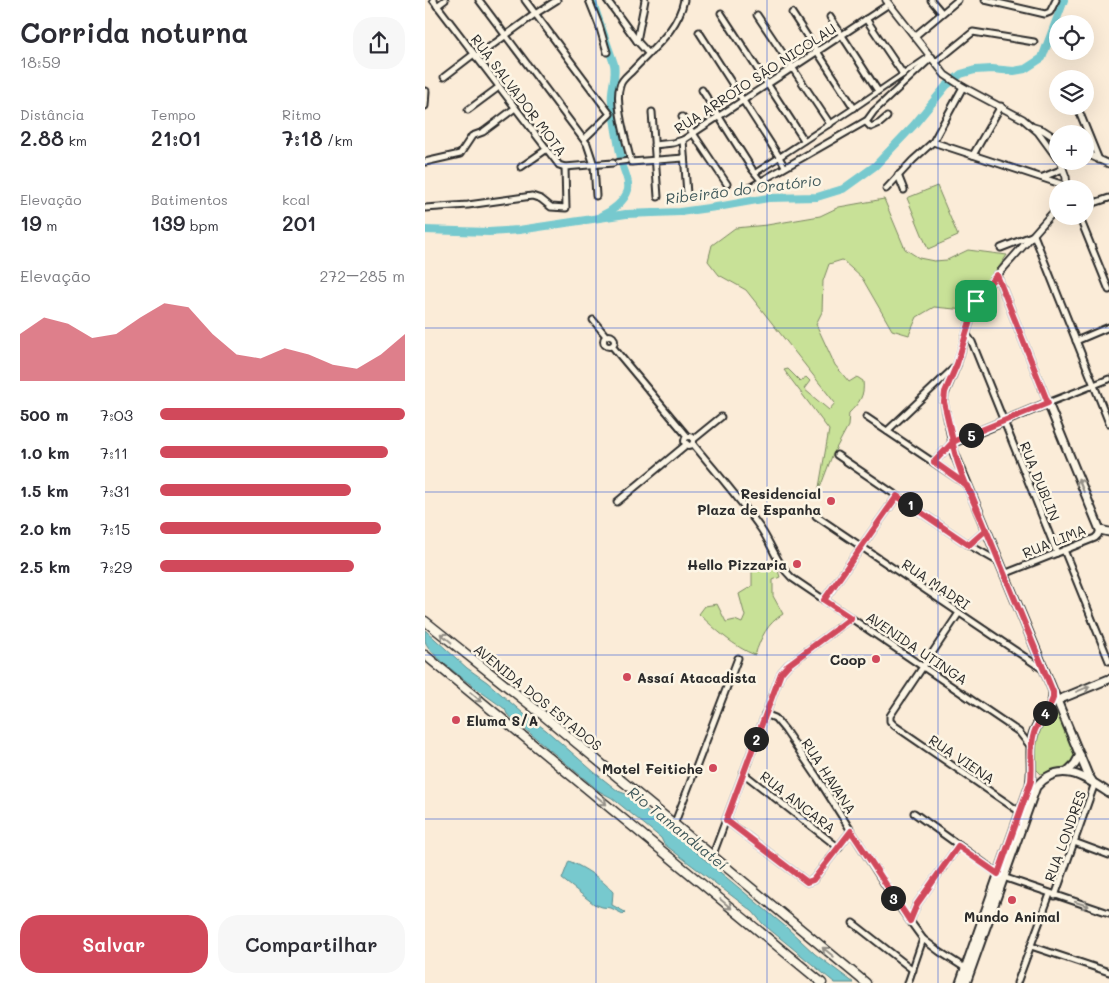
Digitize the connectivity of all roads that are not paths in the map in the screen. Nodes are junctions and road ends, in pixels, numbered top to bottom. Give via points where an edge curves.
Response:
1 (433, 0) edge
2 (445, 0) edge
3 (479, 0) edge
4 (525, 0) edge
5 (557, 0) edge
6 (589, 0) edge
7 (645, 0) edge
8 (684, 0) edge
9 (931, 0) edge
10 (958, 0) edge
11 (985, 0) edge
12 (1056, 0) edge
13 (608, 1) edge
14 (887, 2) edge
15 (437, 6) junction
16 (792, 13) dead end
17 (942, 13) junction
18 (535, 14) junction
19 (721, 14) dead end
20 (757, 15) dead end
21 (830, 17) dead end
22 (866, 19) junction
23 (699, 32) dead end
24 (505, 35) junction
25 (841, 35) junction
26 (915, 36) junction
27 (637, 41) junction
28 (1034, 42) dead end
29 (816, 51) junction
30 (607, 52) dead end
31 (648, 53) junction
32 (475, 56) junction
33 (932, 58) junction
34 (792, 67) junction
35 (903, 74) junction
36 (444, 77) dead end
37 (767, 83) junction
38 (499, 87) junction
39 (963, 87) junction
40 (702, 90) dead end
41 (426, 91) edge
42 (878, 91) junction
43 (742, 100) junction
44 (425, 106) edge
45 (1001, 106) junction
46 (515, 108) junction
47 (854, 108) junction
48 (468, 110) dead end
49 (652, 112) dead end
50 (1081, 115) edge
51 (717, 116) junction
52 (682, 117) dead end
53 (887, 117) dead end
54 (866, 121) junction
55 (829, 124) junction
56 (1033, 127) junction
57 (693, 132) junction
58 (1049, 134) edge
59 (1049, 138) edge
60 (584, 139) junction
61 (683, 140) junction
62 (804, 140) junction
63 (1045, 141) junction
64 (933, 142) junction
65 (654, 145) junction
66 (1049, 147) edge
67 (547, 149) junction
68 (973, 155) junction
69 (779, 156) junction
70 (685, 158) junction
71 (1094, 158) edge
72 (655, 160) junction
73 (1099, 160) junction
74 (425, 162) edge
75 (616, 162) joint
76 (629, 162) junction
77 (1109, 164) edge
78 (594, 165) junction
79 (565, 167) junction
80 (785, 167) junction
81 (521, 168) dead end
82 (1061, 170) edge
83 (754, 171) junction
84 (898, 175) junction
85 (1043, 178) junction
86 (1049, 180) edge
87 (761, 181) junction
88 (727, 184) dead end
89 (751, 187) dead end
90 (886, 189) dead end
91 (903, 190) dead end
92 (687, 194) dead end
93 (596, 196) dead end
94 (657, 197) dead end
95 (1109, 198) edge
96 (1094, 203) edge
97 (425, 208) edge
98 (1049, 217) edge
99 (1083, 225) edge
100 (1034, 235) junction
101 (1001, 248) dead end
102 (997, 275) junction
103 (1107, 277) edge
104 (1109, 290) edge
105 (593, 320) dead end
106 (1109, 328) edge
107 (967, 335) junction
108 (1076, 341) junction
109 (957, 364) junction
110 (1109, 379) edge
111 (1094, 385) junction
112 (1048, 403) junction
113 (721, 417) dead end
114 (867, 417) dead end
115 (1004, 421) junction
116 (1109, 423) edge
117 (887, 431) junction
118 (691, 442) junction
119 (952, 443) junction
120 (837, 455) dead end
121 (934, 462) junction
122 (968, 486) junction
123 (897, 496) junction
124 (617, 502) dead end
125 (817, 516) dead end
126 (986, 530) junction
127 (1099, 530) junction
128 (1109, 532) edge
129 (969, 545) junction
130 (861, 547) junction
131 (1064, 550) junction
132 (1057, 553) junction
133 (999, 562) junction
134 (1004, 574) junction
135 (824, 600) junction
136 (959, 613) junction
137 (851, 618) junction
138 (425, 621) edge
139 (425, 654) edge
140 (738, 658) dead end
141 (1109, 661) edge
142 (922, 667) junction
143 (1044, 670) junction
144 (1109, 679) edge
145 (1053, 692) junction
146 (1057, 700) junction
147 (1063, 713) junction
148 (765, 714) junction
149 (1044, 714) junction
150 (1019, 732) junction
151 (1034, 733) junction
152 (1031, 747) junction
153 (1080, 755) junction
154 (1032, 772) junction
155 (1067, 772) junction
156 (743, 773) junction
157 (1045, 779) junction
158 (1093, 782) junction
159 (1109, 792) edge
160 (1020, 812) junction
161 (914, 813) dead end
162 (726, 820) junction
163 (674, 826) junction
164 (851, 831) junction
165 (1074, 842) junction
166 (958, 846) junction
167 (839, 848) junction
168 (1109, 855) edge
169 (712, 857) junction
170 (1001, 876) junction
171 (1053, 894) junction
172 (1109, 913) edge
173 (910, 921) junction
174 (853, 923) dead end
175 (923, 939) junction
176 (1031, 946) junction
177 (965, 968) junction
178 (913, 970) junction
179 (1109, 972) edge
180 (822, 983) edge
181 (866, 983) edge
182 (908, 983) edge
183 (960, 983) edge
184 (966, 983) edge
185 (1017, 983) edge

1 - 15 street, RUA SALVADOR MOTA
2 - 15 street
3 - 24 street
4 - 18 street
5 - 18 street
6 - 30 street
7 - 27 street
8 - 31 street via 680,16
9 - 17 street
10 - 17 street
11 - 12 street via 1045,14 1052,10
13 - 27 street
14 - 22 street, RUA ARROIO SÃO NICOLAU
14 - 26 street
15 - 32 street, RUA SALVADOR MOTA
16 - 29 street
17 - 26 street
18 - 24 street
18 - 60 street via 609,114
19 - 37 street
20 - 34 street
21 - 25 street
22 - 25 street, RUA ARROIO SÃO NICOLAU
22 - 35 street
23 - 43 street
24 - 32 street
24 - 60 street
25 - 29 street, RUA ARROIO SÃO NICOLAU
25 - 42 street
26 - 33 street
27 - 31 street
28 - 33 street via 973,32
29 - 34 street, RUA ARROIO SÃO NICOLAU
29 - 47 street
31 - 76 street via 619,86 619,111
32 - 36 street
32 - 38 street, RUA SALVADOR MOTA
33 - 35 street
33 - 39 street via 947,76
33 - 54 street
34 - 37 street, RUA ARROIO SÃO NICOLAU
34 - 55 street
35 - 42 street
37 - 43 street, RUA ARROIO SÃO NICOLAU
37 - 62 street
38 - 46 street, RUA SALVADOR MOTA
38 - 48 street
39 - 45 street
39 - 64 street
40 - 51 street
41 - 44 street
42 - 47 street
43 - 51 street, RUA ARROIO SÃO NICOLAU
43 - 69 street
45 - 56 street
45 - 68 street
46 - 67 street, RUA SALVADOR MOTA
46 - 74 street via 483,132 472,136 460,154
47 - 55 street
49 - 65 street
50 - 73 street
51 - 57 street, RUA ARROIO SÃO NICOLAU
51 - 83 street
52 - 57 street
53 - 54 street via 871,127
54 - 80 street
55 - 62 street
56 - 58 street
56 - 63 street
57 - 61 street, RUA ARROIO SÃO NICOLAU
57 - 88 street
59 - 63 street
60 - 78 street
61 - 65 street, RUA ARROIO SÃO NICOLAU
61 - 70 street
62 - 69 street
63 - 66 street
64 - 68 street
64 - 84 street
65 - 72 street
67 - 79 street, RUA SALVADOR MOTA via 557,164
67 - 81 street
68 - 85 street
69 - 80 street
69 - 83 street
70 - 72 street
70 - 92 street
71 - 73 street
72 - 76 street
72 - 94 street
73 - 77 street
75 - 76 street
75 - 78 street
78 - 79 street
78 - 93 street
79 - 97 street, RUA SALVADOR MOTA via 565,208 551,207 532,196
80 - 87 street
82 - 85 street
83 - 87 street
84 - 90 street
84 - 91 street
85 - 86 street
87 - 89 street
95 - 96 street
98 - 100 street
99 - 103 street
100 - 101 street
100 - 102 street
100 - 108 street
102 - 107 street via 977,298
102 - 112 street
103 - 104 street
105 - 118 street via 606,336 614,339 612,346 687,436 692,436
106 - 108 street
107 - 109 street
107 - 115 street, RUA DUBLIN
108 - 111 street
109 - 117 street
109 - 119 street via 944,400
110 - 111 street
111 - 112 street
111 - 116 street
112 - 115 main road
127 -> 112 main road
113 - 118 street
114 - 117 street
115 - 119 main road
115 - 132 street, RUA DUBLIN
117 - 121 street
118 - 124 street
118 - 135 street, AVENIDA UTINGA via 753,517 781,566
119 - 121 street
119 - 122 main road
120 - 123 street
121 - 122 street
122 - 126 main road
123 - 129 street
123 - 130 street
125 - 130 street, RUA MADRI
126 - 129 street
126 - 133 main road
127 - 128 main road, RUA LIMA
127 - 131 street, RUA LIMA via 1095,538
129 - 133 street
130 - 135 street
130 - 136 street, RUA MADRI
131 - 132 street, RUA LIMA
131 - 141 street
132 - 134 street, RUA LIMA
133 - 134 main road
134 - 143 main road
135 - 137 street, AVENIDA UTINGA
136 - 142 street
136 - 143 street, RUA MADRI
137 - 142 street, AVENIDA UTINGA
137 - 148 street via 784,669
163 -> 138 highway, AVENIDA DOS ESTADOS
139 -> 180 highway
140 - 163 street
142 - 150 street, AVENIDA UTINGA
142 - 160 street, RUA VIENA via 891,716 891,723
143 - 145 main road
146 -> 144 main road
145 - 146 main road
145 - 149 main road via 1053,700
146 - 147 main road
147 - 149 main road via 1053,710
147 - 153 main road
148 - 156 street
148 - 164 street, RUA HAVANA via 775,718 785,730
149 - 151 main road
150 - 151 street
150 - 152 street, AVENIDA UTINGA
151 - 152 main road
152 - 154 main road
153 - 155 main road
153 - 158 main road
154 - 157 main road
154 - 160 main road
155 - 157 main road
155 - 158 main road
156 - 162 street
156 - 167 street, RUA ANCARA
157 - 170 main road via 1034,790
158 - 159 main road
158 - 165 street, RUA LONDRES
160 - 170 main road
161 - 166 street
162 - 167 street via 804,881 813,880
162 - 169 street
163 - 169 highway, AVENIDA DOS ESTADOS
164 - 167 street
164 - 173 street, RUA HAVANA
165 - 168 street
165 - 171 street, RUA LONDRES
166 - 170 street
166 - 173 street via 917,904
181 -> 169 highway, AVENIDA DOS ESTADOS
170 - 171 street
170 - 177 main road
170 - 184 main road
171 -> 172 street
171 - 176 street, RUA LONDRES
173 - 175 street, RUA HAVANA
174 - 178 street
175 - 177 street, RUA HAVANA
175 - 178 street
176 - 179 street
176 - 185 street, RUA LONDRES
177 - 183 main road
178 - 182 street

